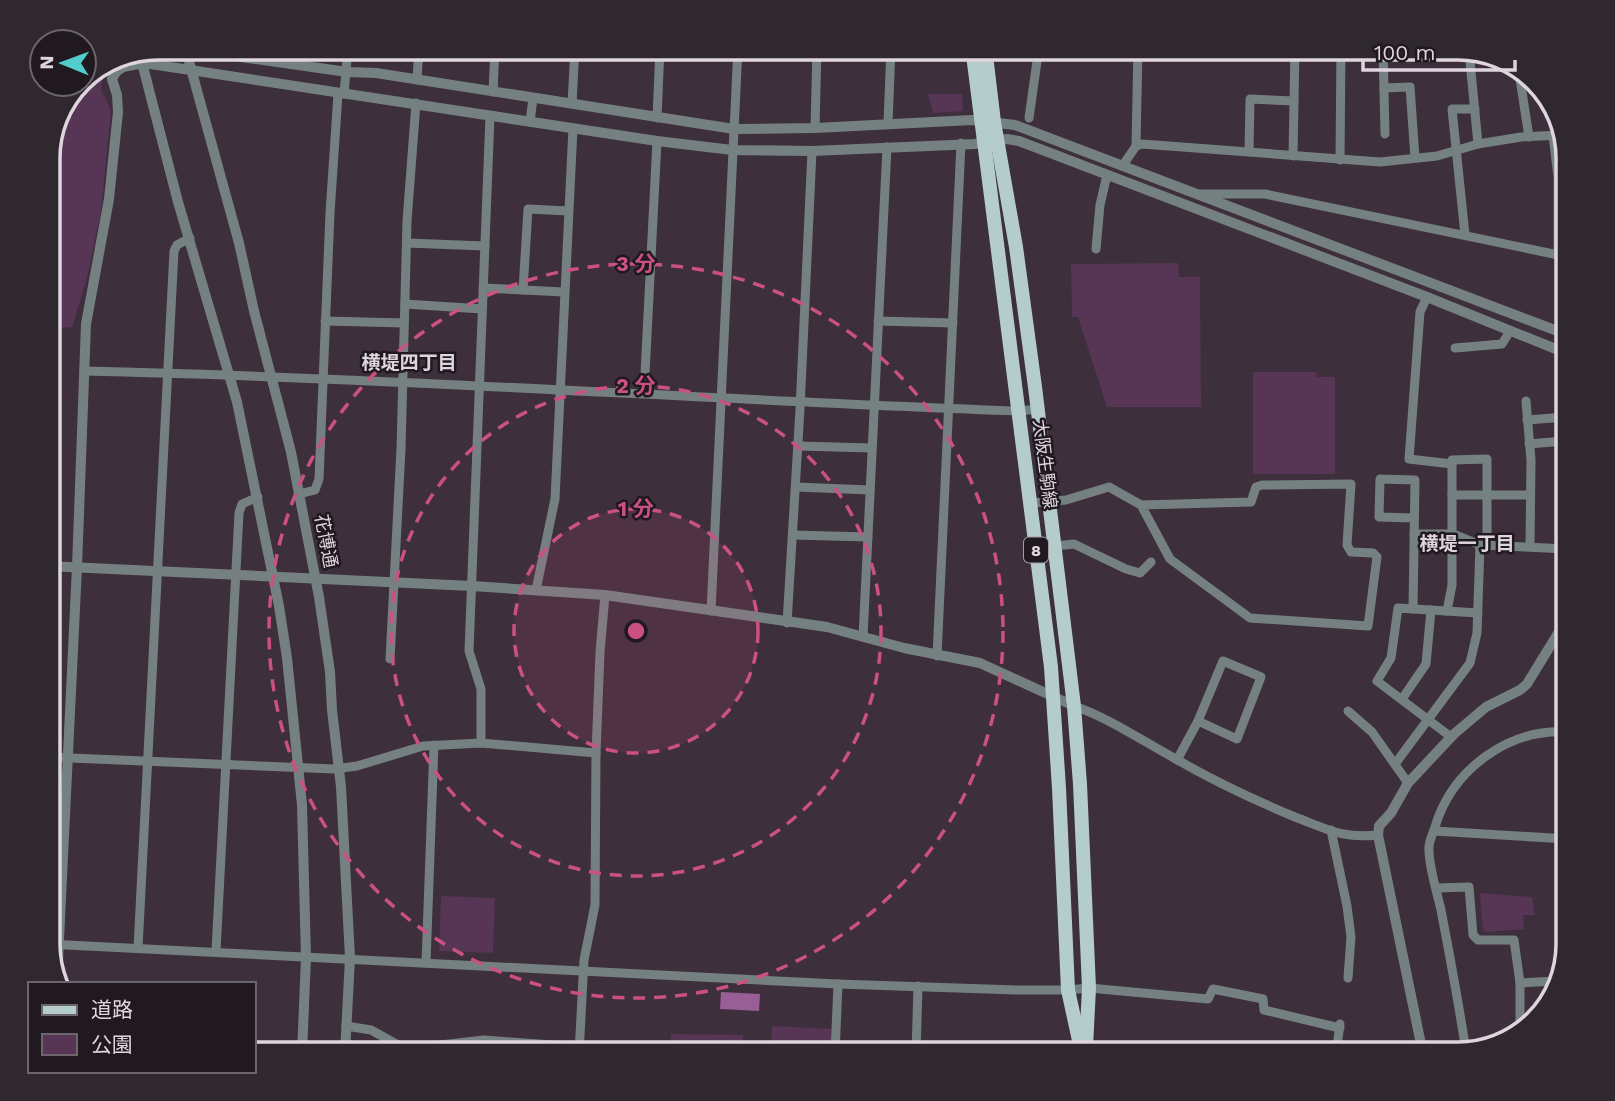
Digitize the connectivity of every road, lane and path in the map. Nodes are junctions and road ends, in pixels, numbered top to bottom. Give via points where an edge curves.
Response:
1 (189, 60) edge
2 (266, 60) edge
3 (347, 60) edge
4 (418, 60) edge
5 (494, 60) edge
6 (574, 60) edge
7 (659, 60) edge
8 (737, 60) edge
9 (817, 60) edge
10 (890, 60) edge
11 (975, 60) edge
12 (986, 60) edge
13 (1037, 60) edge
14 (1138, 60) edge
15 (1295, 60) edge
16 (1341, 60) edge
17 (1383, 60) edge
18 (142, 61) edge
19 (147, 61) edge
20 (1470, 61) edge
21 (128, 64) edge
22 (193, 72) junction
23 (347, 72) junction
24 (417, 80) junction
25 (1521, 83) edge
26 (1384, 88) junction
27 (493, 92) junction
28 (341, 94) junction
29 (533, 99) junction
30 (1294, 101) junction
31 (416, 103) junction
32 (572, 104) junction
33 (1475, 109) junction
34 (490, 116) junction
35 (657, 118) junction
36 (1029, 118) dead end
37 (988, 121) junction
38 (530, 122) junction
39 (888, 124) junction
40 (573, 128) junction
41 (815, 128) junction
42 (734, 129) junction
43 (1385, 134) dead end
44 (1553, 135) edge
45 (1529, 137) junction
46 (657, 141) junction
47 (991, 142) junction
48 (961, 143) junction
49 (1478, 144) junction
50 (1136, 146) junction
51 (887, 147) junction
52 (732, 150) junction
53 (1456, 150) junction
54 (812, 151) junction
55 (1249, 152) junction
56 (1293, 156) junction
57 (1100, 157) junction
58 (1415, 158) junction
59 (1340, 160) junction
60 (1124, 165) junction
61 (1102, 173) junction
62 (1200, 194) junction
63 (568, 211) junction
64 (1465, 235) junction
65 (190, 238) junction
66 (407, 243) junction
67 (485, 246) junction
68 (1096, 249) dead end
69 (1556, 254) edge
70 (1414, 276) junction
71 (483, 288) junction
72 (523, 290) junction
73 (1408, 290) junction
74 (564, 292) junction
75 (1427, 298) junction
76 (405, 304) junction
77 (482, 309) junction
78 (325, 321) junction
79 (878, 321) junction
80 (404, 323) junction
81 (953, 323) junction
82 (1556, 330) edge
83 (1510, 331) junction
84 (1455, 348) dead end
85 (1556, 349) edge
86 (83, 371) junction
87 (168, 373) junction
88 (229, 375) junction
89 (272, 377) junction
90 (322, 379) junction
91 (402, 381) junction
92 (479, 386) junction
93 (559, 388) junction
94 (644, 393) junction
95 (722, 399) junction
96 (1526, 401) dead end
97 (801, 402) junction
98 (874, 404) junction
99 (949, 407) junction
100 (1038, 409) junction
101 (1019, 411) junction
102 (1556, 417) edge
103 (1527, 419) junction
104 (1556, 442) edge
105 (1529, 444) junction
106 (798, 446) junction
107 (872, 448) junction
108 (1452, 464) junction
109 (796, 487) junction
110 (870, 490) junction
111 (299, 494) junction
112 (1488, 494) junction
113 (1452, 495) junction
114 (1529, 495) junction
115 (258, 497) junction
116 (1050, 501) junction
117 (1031, 503) junction
118 (1141, 505) junction
119 (1414, 518) junction
120 (1414, 534) junction
121 (1453, 534) junction
122 (793, 536) junction
123 (868, 537) junction
124 (1055, 546) junction
125 (1484, 546) junction
126 (1530, 546) junction
127 (1556, 548) edge
128 (1151, 562) dead end
129 (60, 566) edge
130 (77, 567) junction
131 (158, 571) junction
132 (236, 575) junction
133 (273, 577) junction
134 (316, 579) junction
135 (394, 583) junction
136 (472, 586) junction
137 (536, 590) junction
138 (606, 594) junction
139 (1413, 609) junction
140 (1431, 610) junction
141 (711, 611) junction
142 (1447, 611) junction
143 (1478, 613) junction
144 (788, 622) junction
145 (863, 637) junction
146 (1556, 637) edge
147 (937, 656) junction
148 (390, 659) dead end
149 (1052, 695) junction
150 (1402, 699) junction
151 (1074, 706) junction
152 (1348, 711) dead end
153 (1429, 719) junction
154 (1198, 721) junction
155 (1556, 732) edge
156 (1451, 737) junction
157 (481, 743) junction
158 (434, 745) junction
159 (596, 753) junction
160 (60, 758) edge
161 (68, 758) junction
162 (1177, 760) junction
163 (149, 762) junction
164 (1395, 764) junction
165 (226, 766) junction
166 (298, 769) junction
167 (339, 769) junction
168 (1408, 783) junction
169 (1331, 830) junction
170 (1434, 831) junction
171 (1378, 835) junction
172 (1556, 838) edge
173 (60, 857) edge
174 (1437, 888) junction
175 (60, 944) edge
176 (138, 948) junction
177 (216, 951) junction
178 (306, 957) junction
179 (350, 958) junction
180 (426, 962) junction
181 (584, 972) junction
182 (1348, 978) dead end
183 (1548, 981) edge
184 (1520, 983) junction
185 (838, 984) junction
186 (918, 986) junction
187 (1089, 988) junction
188 (1069, 990) junction
189 (1520, 1019) edge
190 (346, 1026) junction
191 (1464, 1041) edge
192 (302, 1042) edge
193 (345, 1042) edge
194 (393, 1042) edge
195 (474, 1042) edge
196 (503, 1042) edge
197 (580, 1042) edge
198 (836, 1042) edge
199 (916, 1042) edge
200 (1081, 1042) edge
201 (1085, 1042) edge
202 (1338, 1042) edge
203 (1421, 1042) edge

1 - 22 street, 花博通
2 - 23 street
3 - 23 street
4 - 24 street
5 - 27 street
6 - 32 street
7 - 35 street
8 - 42 street
9 - 41 street
10 - 39 street
11 - 37 main road, 大阪生駒線 / 8
12 - 37 main road, 大阪生駒線 / 8
13 - 36 street
14 - 50 street
15 - 30 street
16 - 59 street
17 - 26 street
18 - 65 street
19 - 22 street
20 - 33 street
21 - 86 street via 111,79 118,112 109,199 87,307
22 - 28 street
22 - 89 street, 花博通
23 - 24 street
23 - 28 street
24 - 27 street
25 - 45 street
26 - 43 street
26 - 58 street via 1410,87
27 - 29 street
28 - 31 street
28 - 78 street
29 - 32 street
29 - 38 street
30 - 55 street via 1250,99
30 - 56 street
31 - 34 street
31 - 66 street
32 - 35 street
33 - 49 street
33 - 53 street via 1452,109
34 - 38 street
34 - 67 street
35 - 42 street
37 - 39 street
37 - 47 main road, 大阪生駒線 / 8
37 - 57 street via 1015,125
38 - 40 street
39 - 41 street
40 - 46 street
40 - 63 street
41 - 42 street
42 - 52 street
44 - 45 street
45 - 49 street
46 - 52 street
46 - 94 street
47 - 48 street
47 - 61 street via 1019,141
47 - 100 main road, 大阪生駒線 / 8 via 1017,260
47 - 101 main road, 大阪生駒線 / 8
48 - 51 street
48 - 81 street
49 - 53 street
50 - 55 street
50 - 60 street
51 - 54 street
51 - 79 street
52 - 54 street
52 - 95 street
53 - 58 street
53 - 64 street
54 - 97 street
55 - 56 street
56 - 59 street
57 - 60 street
57 - 61 street
58 - 59 street
60 - 62 street
61 - 68 street
61 - 73 street
62 - 64 street via 1265,194
62 - 70 street
63 - 72 street via 528,209
63 - 74 street
64 - 69 street
65 - 87 street via 174,251
65 - 88 street
66 - 67 street
66 - 76 street
67 - 71 street
70 - 73 street
70 - 82 street
71 - 72 street
71 - 77 street
72 - 74 street
73 - 75 street
74 - 93 street
75 - 83 street
75 - 108 street via 1420,312 1409,458
76 - 77 street
76 - 80 street
77 - 92 street
78 - 80 street
78 - 90 street
79 - 81 street
79 - 98 street
80 - 91 street
81 - 99 street
83 - 84 street via 1502,344
83 - 85 street
86 - 87 street
86 - 130 street
87 - 88 street
87 - 131 street
88 - 89 street
88 - 115 street
89 - 90 street
89 - 111 street, 花博通
90 - 91 street
90 - 111 street via 318,485 314,491
91 - 92 street
91 - 135 street
92 - 93 street
92 - 136 street
93 - 94 street
93 - 137 street via 555,499
94 - 95 street
95 - 97 street
95 - 141 street
96 - 103 street
97 - 98 street
97 - 106 street
98 - 99 street
98 - 107 street
99 - 101 street
99 - 147 street
100 - 101 street
100 - 116 main road, 大阪生駒線 / 8
101 - 117 main road, 大阪生駒線 / 8
102 - 103 street
103 - 105 street
104 - 105 street
105 - 114 street
106 - 107 street
106 - 109 street
107 - 110 street
108 - 112 street via 1452,460 1488,458
108 - 113 street
109 - 110 street
109 - 122 street
110 - 123 street
111 - 134 street, 花博通
112 - 113 street
112 - 114 street
112 - 125 street
113 - 121 street
114 - 126 street
115 - 132 street via 240,508
115 - 133 street
116 - 117 street
116 - 118 street via 1109,486
116 - 124 main road, 大阪生駒線 / 8
117 - 149 main road, 大阪生駒線 / 8
118 - 118 street via 1251,502 1256,487 1262,485 1351,484 1347,545 1351,552 1377,557 1368,626 1250,618 1170,559
119 - 119 street via 1415,480 1380,480 1379,517
119 - 120 street
120 - 121 street
120 - 139 street
121 - 125 street
121 - 142 street
122 - 123 street
122 - 144 street
123 - 145 street
124 - 128 street via 1074,544 1140,573
124 - 151 main road, 大阪生駒線 / 8
125 - 126 street
125 - 143 street
126 - 127 street
129 - 130 street
130 - 131 street
130 - 161 street
131 - 132 street
131 - 163 street
132 - 133 street
132 - 165 street
133 - 134 street
133 - 166 street
134 - 135 street
134 - 167 street, 花博通
135 - 136 street
135 - 148 street
136 - 137 street
136 - 157 street via 470,650 481,689
137 - 138 street
138 - 141 street
138 - 159 street
139 - 140 street
139 - 150 street via 1398,608 1391,658 1377,681
140 - 142 street
140 - 150 street via 1426,664
141 - 144 street
142 - 143 street
143 - 153 street via 1470,663
144 - 145 street
145 - 147 street
146 - 156 street via 1527,684 1486,707
147 - 149 street via 980,663
149 - 151 street
149 - 188 main road, 大阪生駒線 / 8
150 - 153 street
151 - 162 street
151 - 187 main road, 大阪生駒線 / 8
152 - 164 street via 1372,732
153 - 156 street
153 - 164 street
154 - 154 street via 1223,661 1261,677 1237,739
154 - 162 street
155 - 170 street via 1524,737 1484,758 1451,792
156 - 168 street
157 - 158 street
157 - 159 street
158 - 167 street
158 - 180 street
159 - 181 street via 595,905
160 - 161 street
161 - 163 street
161 - 173 street
162 - 169 street via 1269,806
163 - 165 street
163 - 176 street
164 - 168 street
165 - 166 street
165 - 177 street
166 - 167 street
166 - 178 street
167 - 179 street, 花博通
168 - 171 street via 1379,826
169 - 171 street via 1354,838
169 - 182 street via 1351,937
170 - 172 street
170 - 174 street via 1428,846
171 - 203 street
174 - 184 street via 1469,887 1473,935 1478,940 1514,940
174 - 191 street
175 - 176 street
176 - 177 street
177 - 178 street
178 - 179 street
178 - 192 street
179 - 180 street
179 - 190 street, 花博通
180 - 181 street
181 - 185 street
181 - 197 street
183 - 184 street
184 - 189 street
185 - 186 street
185 - 198 street
186 - 188 street
186 - 199 street
187 - 188 street
187 - 201 main road, 大阪生駒線 / 8
187 - 202 street via 1208,999 1213,989 1264,999 1264,1010 1340,1025
188 - 200 main road, 大阪生駒線 / 8
190 - 193 street, 花博通
190 - 194 street via 371,1030
195 - 196 street

